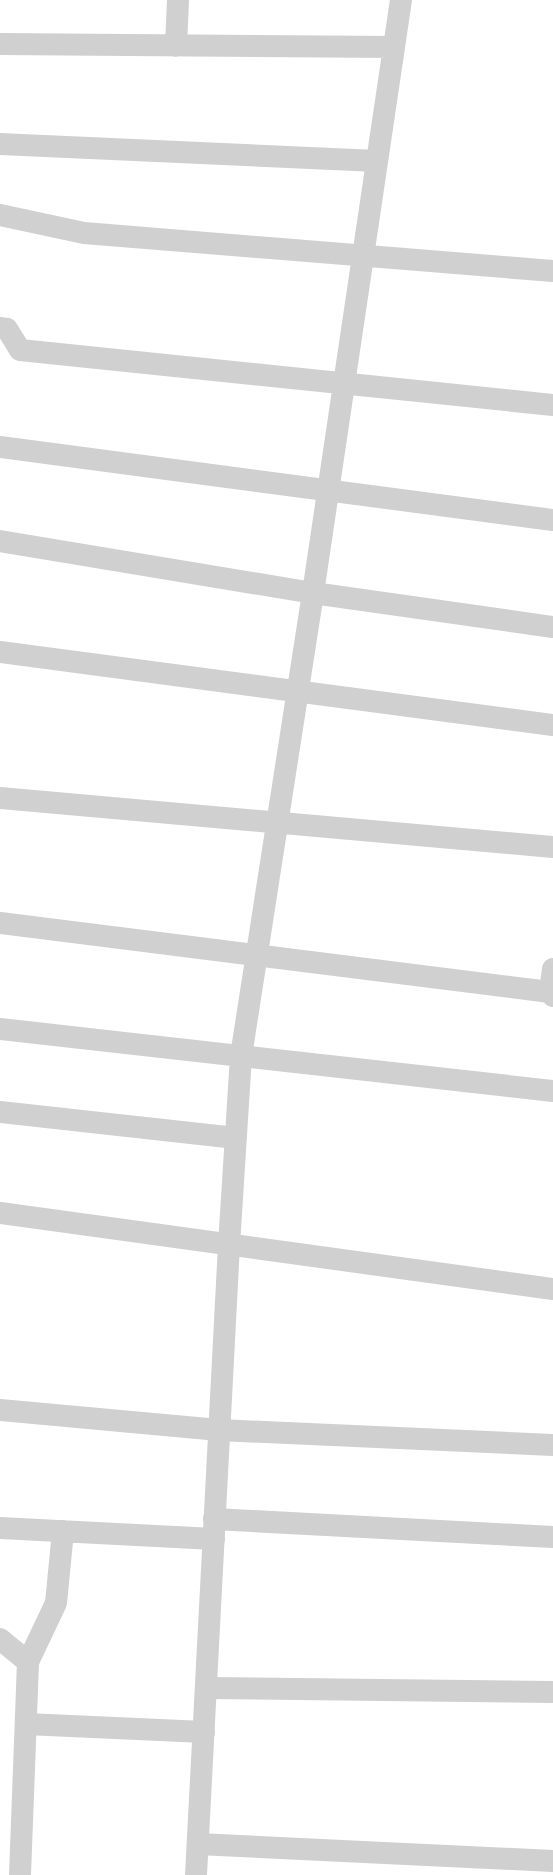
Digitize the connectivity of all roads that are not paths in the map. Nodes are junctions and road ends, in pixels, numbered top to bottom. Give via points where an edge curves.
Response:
1 (178, 0) edge
2 (400, 0) edge
3 (0, 44) edge
4 (176, 46) junction
5 (394, 48) junction
6 (0, 144) edge
7 (377, 161) junction
8 (0, 215) edge
9 (363, 256) junction
10 (553, 271) edge
11 (0, 328) edge
12 (344, 383) junction
13 (553, 405) edge
14 (0, 447) edge
15 (328, 491) junction
16 (553, 520) edge
17 (0, 541) edge
18 (313, 593) junction
19 (553, 627) edge
20 (0, 652) edge
21 (298, 691) junction
22 (553, 724) edge
23 (0, 798) edge
24 (278, 823) junction
25 (553, 847) edge
26 (0, 924) edge
27 (257, 956) junction
28 (553, 969) edge
29 (551, 994) edge
30 (0, 1030) edge
31 (242, 1056) junction
32 (553, 1091) edge
33 (0, 1112) edge
34 (236, 1138) junction
35 (0, 1213) edge
36 (228, 1245) junction
37 (553, 1290) edge
38 (0, 1410) edge
39 (219, 1430) junction
40 (553, 1445) edge
41 (0, 1528) edge
42 (214, 1529) junction
43 (63, 1531) junction
44 (553, 1537) edge
45 (0, 1639) edge
46 (28, 1662) junction
47 (206, 1688) junction
48 (553, 1692) edge
49 (26, 1724) junction
50 (204, 1732) junction
51 (198, 1844) junction
52 (553, 1861) edge
53 (20, 1875) edge
54 (196, 1875) edge

1 - 4 street
2 - 5 street
3 - 4 street
4 - 5 street
5 - 7 street
6 - 7 street
7 - 9 street
8 - 9 street via 84,233
9 - 10 street
9 - 12 street
11 - 12 street via 7,329 20,350
12 - 13 street
12 - 15 street
14 - 15 street
15 - 16 street
15 - 18 street
17 - 18 street
18 - 19 street
18 - 21 street
20 - 21 street
21 - 22 street
21 - 24 street
23 - 24 street
24 - 25 street
24 - 27 street
26 - 27 street
27 - 29 street
27 - 31 street
28 - 29 street
30 - 31 street
31 - 32 street
31 - 34 street
33 - 34 street
34 - 36 street
35 - 36 street
36 - 37 street
36 - 39 street
38 - 39 street
39 - 40 street
39 - 42 street
41 - 43 street
42 - 43 street
42 - 44 street
42 - 47 street
43 - 46 street via 56,1603
45 - 46 street
46 - 49 street
47 - 48 street
47 - 50 street
49 - 50 street
49 - 53 street
50 - 51 street
51 - 52 street
51 - 54 street

